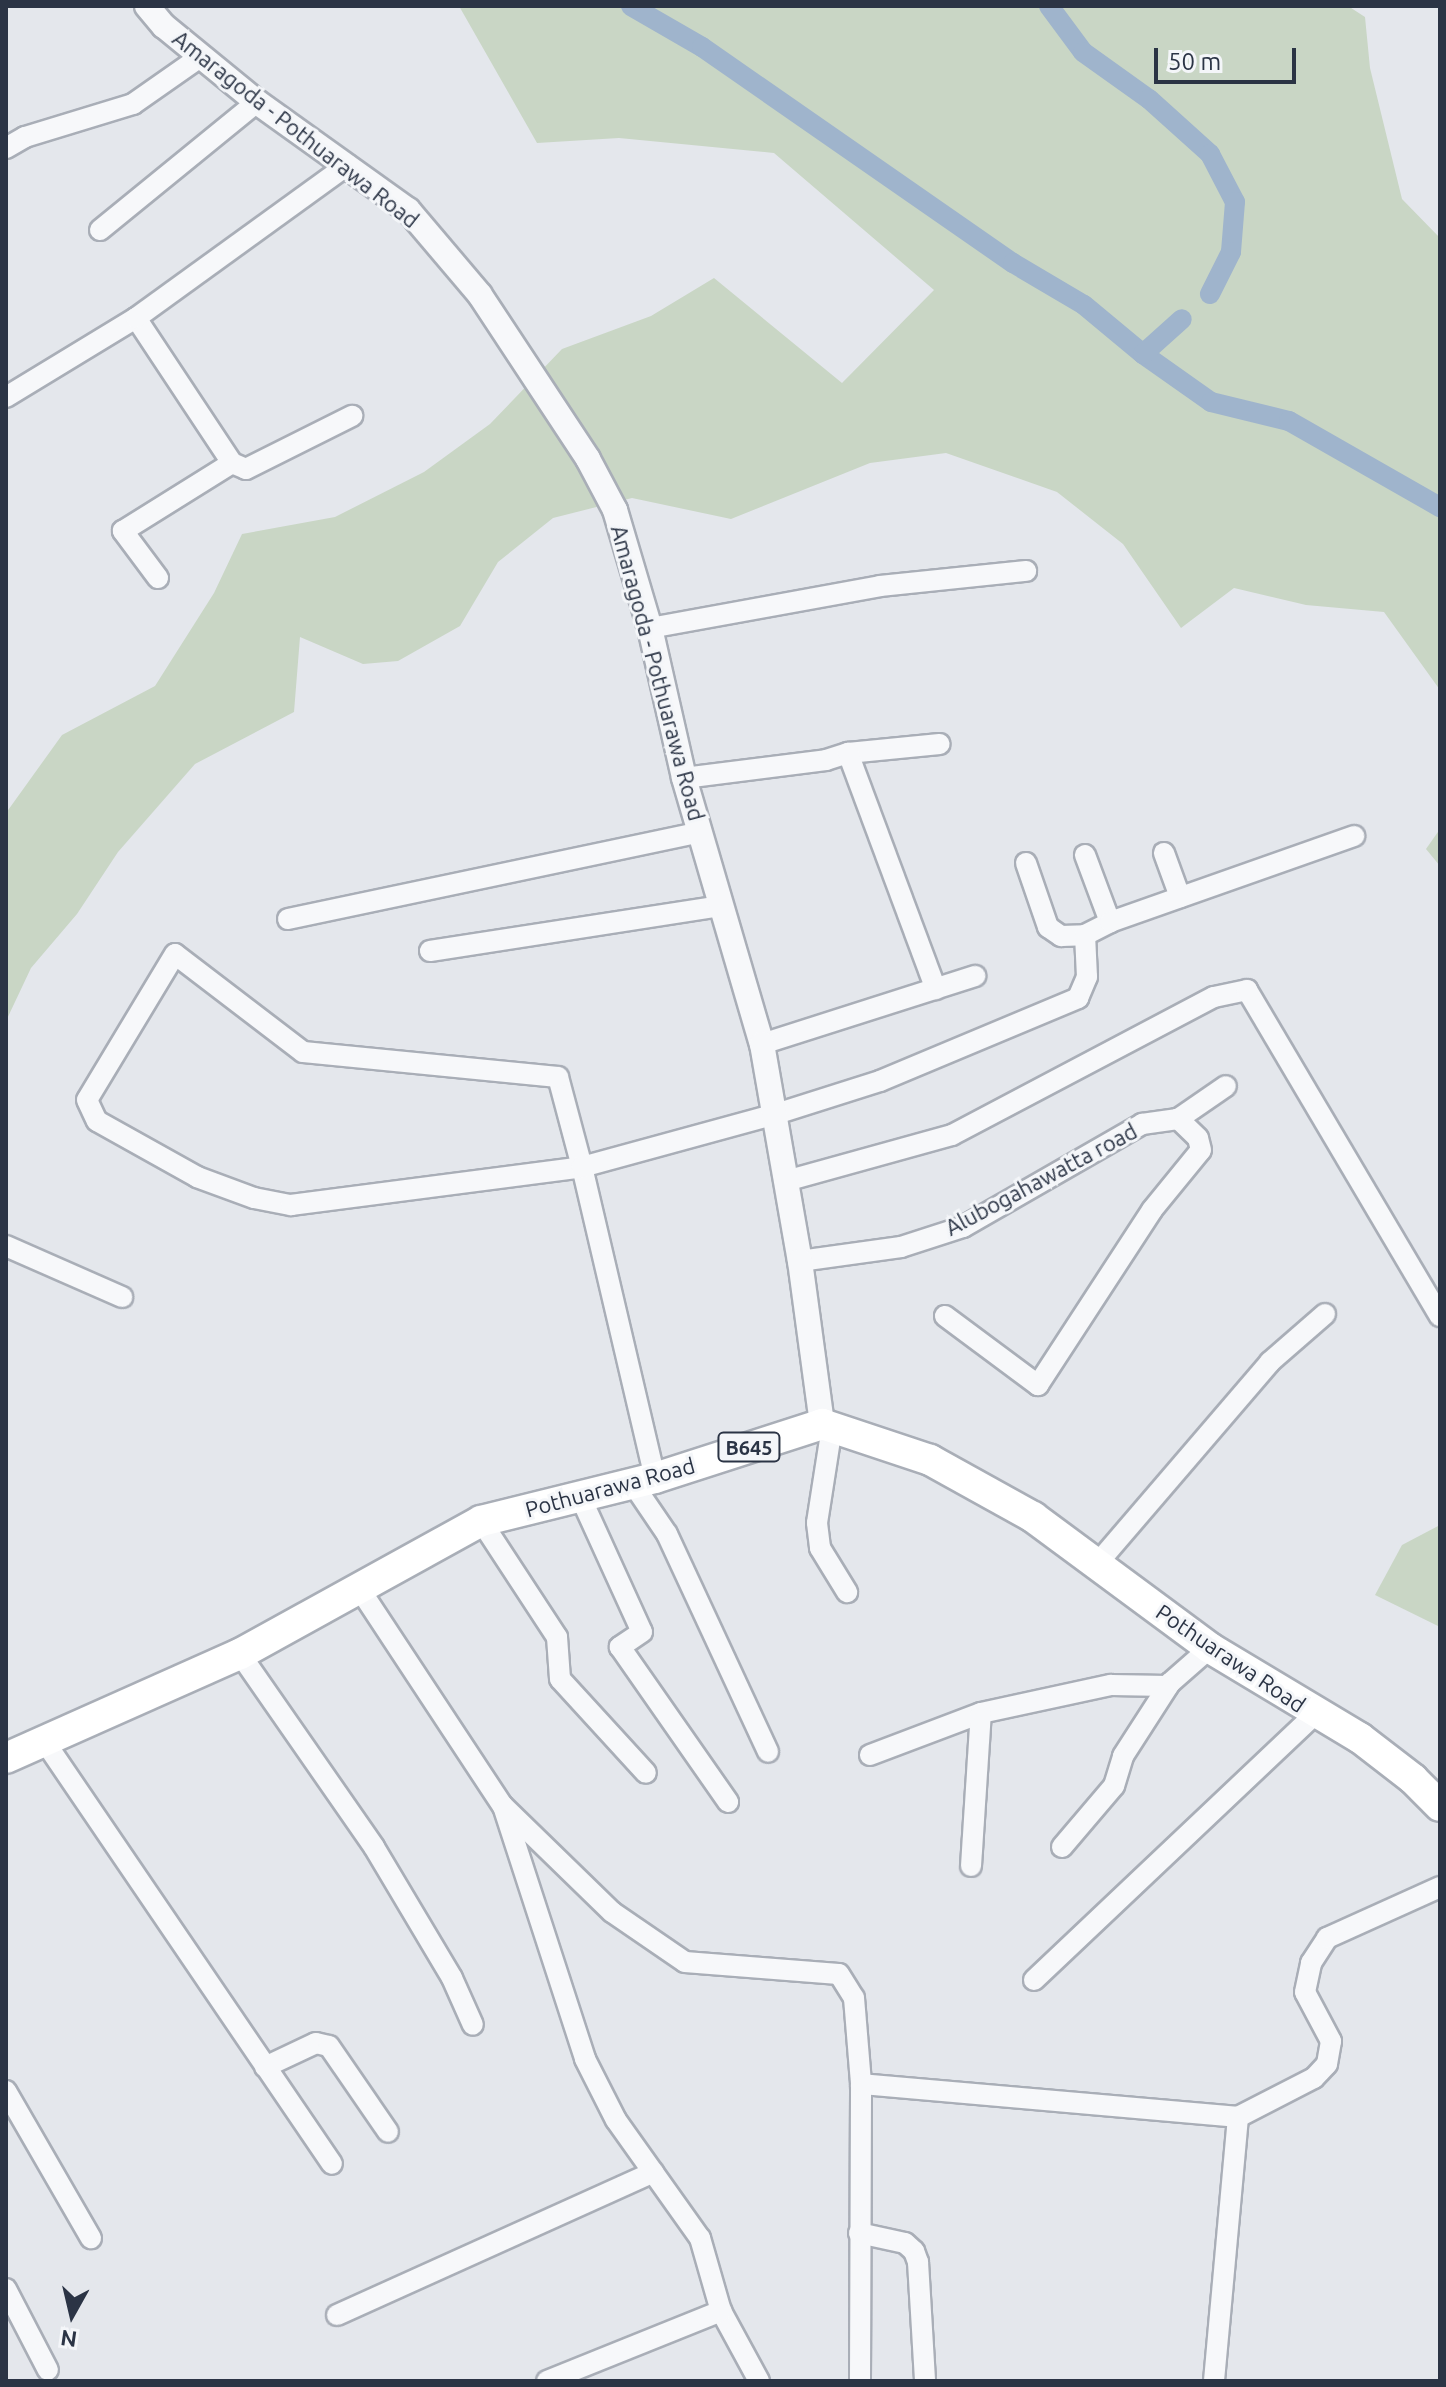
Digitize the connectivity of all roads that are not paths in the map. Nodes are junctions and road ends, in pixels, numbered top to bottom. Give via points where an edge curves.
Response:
1 (147, 6) edge
2 (200, 57) junction
3 (257, 102) junction
4 (6, 148) edge
5 (347, 165) junction
6 (100, 230) dead end
7 (136, 318) junction
8 (6, 397) edge
9 (352, 416) dead end
10 (232, 463) junction
11 (1026, 571) dead end
12 (158, 578) dead end
13 (650, 628) junction
14 (940, 744) dead end
15 (848, 753) junction
16 (684, 778) junction
17 (700, 832) junction
18 (1354, 836) dead end
19 (1164, 853) dead end
20 (1085, 855) dead end
21 (1026, 863) dead end
22 (1180, 897) junction
23 (722, 906) junction
24 (288, 919) dead end
25 (1110, 922) junction
26 (1085, 935) junction
27 (430, 951) dead end
28 (975, 976) dead end
29 (936, 989) junction
30 (762, 1044) junction
31 (1226, 1086) dead end
32 (776, 1114) junction
33 (1178, 1119) junction
34 (582, 1167) junction
35 (786, 1181) junction
36 (6, 1246) edge
37 (800, 1261) junction
38 (122, 1297) dead end
39 (1325, 1314) dead end
40 (945, 1316) dead end
41 (1440, 1316) edge
42 (827, 1425) junction
43 (644, 1481) junction
44 (580, 1496) junction
45 (481, 1521) junction
46 (1097, 1564) junction
47 (359, 1588) junction
48 (847, 1592) dead end
49 (1210, 1648) junction
50 (240, 1654) junction
51 (1168, 1686) junction
52 (981, 1713) junction
53 (1315, 1714) junction
54 (45, 1742) junction
55 (768, 1752) dead end
56 (870, 1755) dead end
57 (6, 1758) edge
58 (646, 1773) dead end
59 (728, 1802) dead end
60 (503, 1806) junction
61 (1440, 1806) edge
62 (1062, 1847) dead end
63 (971, 1866) dead end
64 (1440, 1887) edge
65 (1034, 1980) dead end
66 (473, 2025) dead end
67 (265, 2067) junction
68 (861, 2084) junction
69 (6, 2091) edge
70 (1238, 2117) junction
71 (388, 2132) dead end
72 (332, 2164) dead end
73 (653, 2172) junction
74 (859, 2233) junction
75 (91, 2238) dead end
76 (6, 2289) edge
77 (721, 2311) junction
78 (337, 2315) dead end
79 (48, 2370) dead end
80 (547, 2381) edge
81 (759, 2381) edge
82 (860, 2381) edge
83 (925, 2381) edge
84 (1214, 2381) edge

1 - 2 street, Amaragoda - Pothuarawa Road
2 - 3 street, Amaragoda - Pothuarawa Road
2 - 4 street via 133,104 25,137
3 - 5 street, Amaragoda - Pothuarawa Road
3 - 6 street
5 - 7 street
5 - 13 street, Amaragoda - Pothuarawa Road via 408,210 480,295 615,510
7 - 8 street
7 - 10 street
9 - 10 street via 246,469
10 - 12 street via 123,531
11 - 13 street via 880,586
13 - 16 street, Amaragoda - Pothuarawa Road
14 - 15 street
15 - 16 street
15 - 29 street
16 - 17 street, Amaragoda - Pothuarawa Road
17 - 23 street, Amaragoda - Pothuarawa Road
17 - 24 street
18 - 22 street
19 - 22 street
20 - 25 street
21 - 26 street via 1048,927 1061,936
22 - 25 street
23 - 27 street
23 - 30 street, Amaragoda - Pothuarawa Road
25 - 26 street
26 - 32 street via 1087,977 1078,998 880,1081
28 - 29 street
29 - 30 street
30 - 32 street, Amaragoda - Pothuarawa Road
31 - 33 street, Alubogahawatta road
32 - 34 street
32 - 35 street, Amaragoda - Pothuarawa Road
33 - 37 street, Alubogahawatta road via 1142,1124 963,1227 901,1247
33 - 40 street via 1198,1138 1201,1150 1152,1210 1038,1385
34 - 34 street via 291,1205 197,1177 97,1121 87,1100 175,954 303,1052 558,1077
34 - 43 street
35 - 37 street, Amaragoda - Pothuarawa Road
35 - 41 street via 952,1135 1214,997 1247,990
36 - 38 street
37 - 42 street, Amaragoda - Pothuarawa Road
39 - 46 street via 1270,1362
42 - 43 main road, Pothuarawa Road / B645
42 - 46 main road, Pothuarawa Road via 930,1460 1033,1517
42 - 48 street via 817,1523 820,1548
43 - 44 main road, Pothuarawa Road / B645
43 - 55 street
44 - 45 main road, Pothuarawa Road / B645
44 - 59 street via 642,1632 620,1647
45 - 47 main road, Pothuarawa Road / B645
45 - 58 street via 557,1637 560,1679
46 - 49 main road, Pothuarawa Road
47 - 50 main road, Pothuarawa Road / B645
47 - 60 street
49 - 51 street
49 - 53 main road, Pothuarawa Road
50 - 54 main road, Pothuarawa Road / B645
50 - 66 street via 374,1847 452,1978
51 - 52 street via 1111,1685
51 - 62 street via 1123,1756 1114,1786
52 - 56 street
52 - 63 street
53 - 61 main road, Pothuarawa Road via 1360,1738
53 - 65 street
54 - 57 main road, Pothuarawa Road / B645
54 - 67 street
60 - 68 street via 612,1912 685,1962 839,1974 854,1998
60 - 73 street via 585,2059 616,2120
64 - 70 street via 1327,1938 1311,1963 1305,1992 1331,2041 1327,2064 1314,2078
67 - 71 street via 316,2043 329,2046
67 - 72 street
68 - 70 street
68 - 74 street
69 - 75 street
70 - 84 street
73 - 77 street via 700,2238
73 - 78 street
74 - 82 street
74 - 83 street via 905,2243 914,2251
76 - 79 street
77 - 80 street
77 - 81 street

